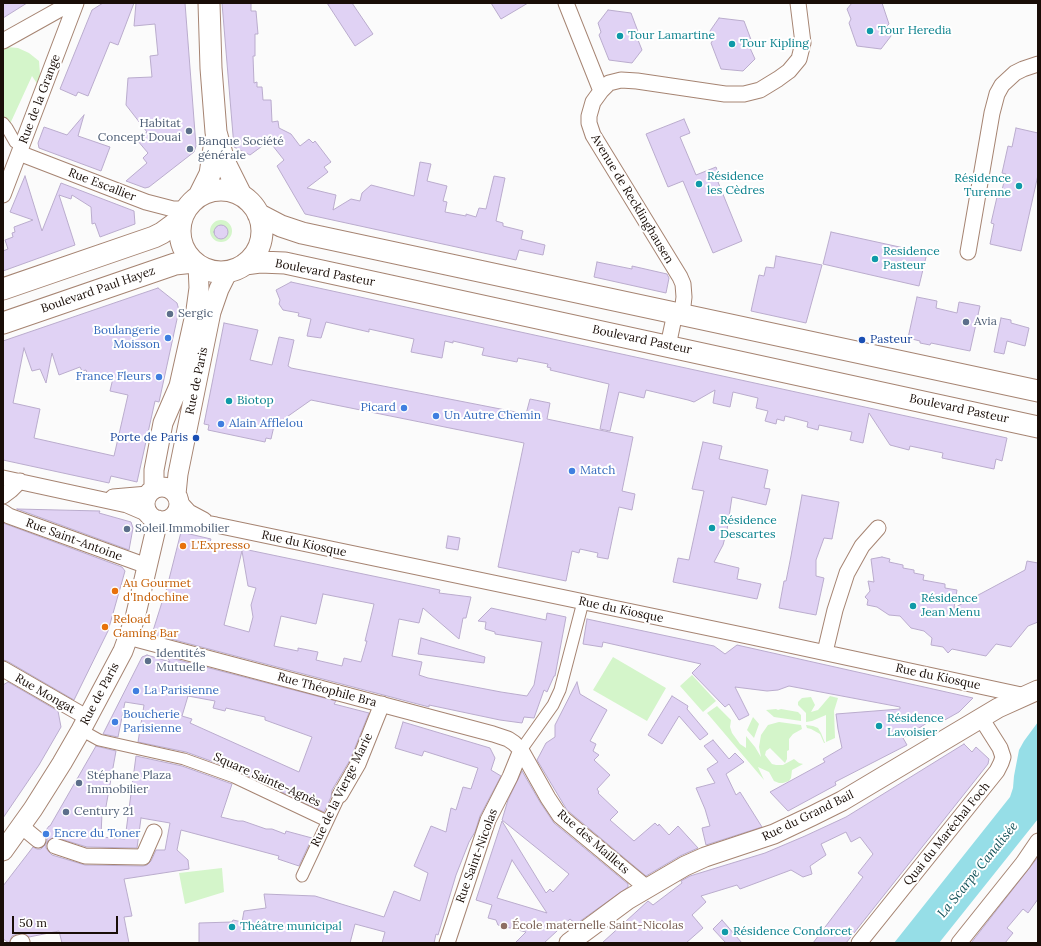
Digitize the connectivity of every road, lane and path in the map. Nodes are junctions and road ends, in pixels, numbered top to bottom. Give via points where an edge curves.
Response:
1 (71, 3) edge
2 (76, 3) edge
3 (197, 3) edge
4 (209, 3) edge
5 (566, 3) edge
6 (798, 3) edge
7 (3, 40) edge
8 (1038, 64) edge
9 (211, 68) junction
10 (601, 91) junction
11 (3, 123) edge
12 (216, 132) junction
13 (21, 150) junction
14 (3, 195) edge
15 (242, 195) junction
16 (189, 208) junction
17 (258, 214) junction
18 (968, 252) dead end
19 (196, 264) junction
20 (237, 267) junction
21 (3, 289) edge
22 (678, 314) junction
23 (3, 323) edge
24 (668, 346) junction
25 (1038, 390) edge
26 (1038, 427) edge
27 (3, 478) edge
28 (20, 481) junction
29 (151, 492) junction
30 (3, 496) edge
31 (94, 497) junction
32 (177, 497) junction
33 (3, 512) edge
34 (159, 518) junction
35 (216, 525) junction
36 (878, 528) dead end
37 (147, 566) junction
38 (583, 602) junction
39 (128, 637) junction
40 (824, 652) junction
41 (3, 670) edge
42 (1032, 693) edge
43 (382, 704) junction
44 (981, 718) junction
45 (85, 724) junction
46 (521, 750) junction
47 (340, 795) joint
48 (327, 821) junction
49 (21, 826) junction
50 (154, 832) dead end
51 (38, 840) dead end
52 (1038, 841) edge
53 (56, 846) dead end
54 (3, 851) edge
55 (302, 876) dead end
56 (647, 888) junction
57 (447, 943) edge
58 (569, 943) edge
59 (859, 943) edge
60 (959, 943) edge

1 - 7 street
2 - 13 street, Rue de la Grange
3 - 9 main road via 200,33
4 - 9 main road
5 - 10 street
6 - 10 street, Avenue de Recklinghausen via 802,43 798,59 789,71 760,90 744,94 724,94 622,80 610,83
8 - 18 street via 1015,73 1002,85 997,94
9 - 12 main road
10 - 22 street, Avenue de Recklinghausen via 591,108 590,129 680,277 684,297
11 - 13 street
12 - 15 main road via 224,161
12 - 16 main road via 207,181
13 - 14 street, Rue de la Grange
13 - 16 street, Rue Escallier via 146,202 167,208
15 - 16 main road via 223,190 211,191
15 - 17 main road
16 - 19 main road via 180,230 182,245
16 - 21 main road via 162,233
17 - 20 main road via 261,238 254,255
17 - 22 main road via 302,233
19 - 20 main road via 213,271
19 - 23 main road, Boulevard Paul Hayez via 175,264
19 - 29 street, Rue de Paris via 199,288 196,310 179,386 163,424
20 - 24 main road, Boulevard Pasteur via 265,262 285,263
20 - 32 street, Rue de Paris via 219,289 211,312 178,474
22 - 24 street, Avenue de Recklinghausen
22 - 25 main road
24 - 26 main road, Boulevard Pasteur
27 - 28 street
28 - 30 street
28 - 31 street
29 - 31 street
29 - 32 street via 158,488 167,488
29 - 34 street via 145,502 146,508
31 - 34 street via 132,506
32 - 34 street via 177,511
32 - 35 street, Rue du Kiosque via 189,512
33 - 37 street, Rue Saint-Antoine
34 - 35 street, Rue du Kiosque
34 - 37 street, Rue de Paris
35 - 38 street, Rue du Kiosque
36 - 40 street via 862,546 849,568
37 - 39 street, Rue de Paris
38 - 40 street, Rue du Kiosque
38 - 46 street via 560,690
39 - 43 street, Rue Théophile Bra
39 - 45 street, Rue de Paris
40 - 42 street, Rue du Kiosque
41 - 45 street, Rue Mongat
42 - 44 street, Rue du Grand Bail
43 - 46 street, Rue Théophile Bra via 500,736
43 - 47 street, Rue de la Vierge Marie via 358,764
44 - 56 street, Rue du Grand Bail via 842,801 774,834 694,861
44 - 59 street, Quai du Maréchal Foch via 1000,748 1002,763
45 - 48 street, Square Sainte-Agnès via 99,740 184,759 234,777
45 - 49 street, Rue de Paris
46 - 56 street, Rue des Maillets via 560,816
46 - 57 street, Rue Saint-Nicolas via 488,820
47 - 48 street, Rue de la Vierge Marie
48 - 55 street, Rue de la Vierge Marie
49 - 51 street
49 - 54 street, Rue de Paris
50 - 53 street via 143,857 85,856
52 - 60 street
56 - 58 street, Rue du Grand Bail

